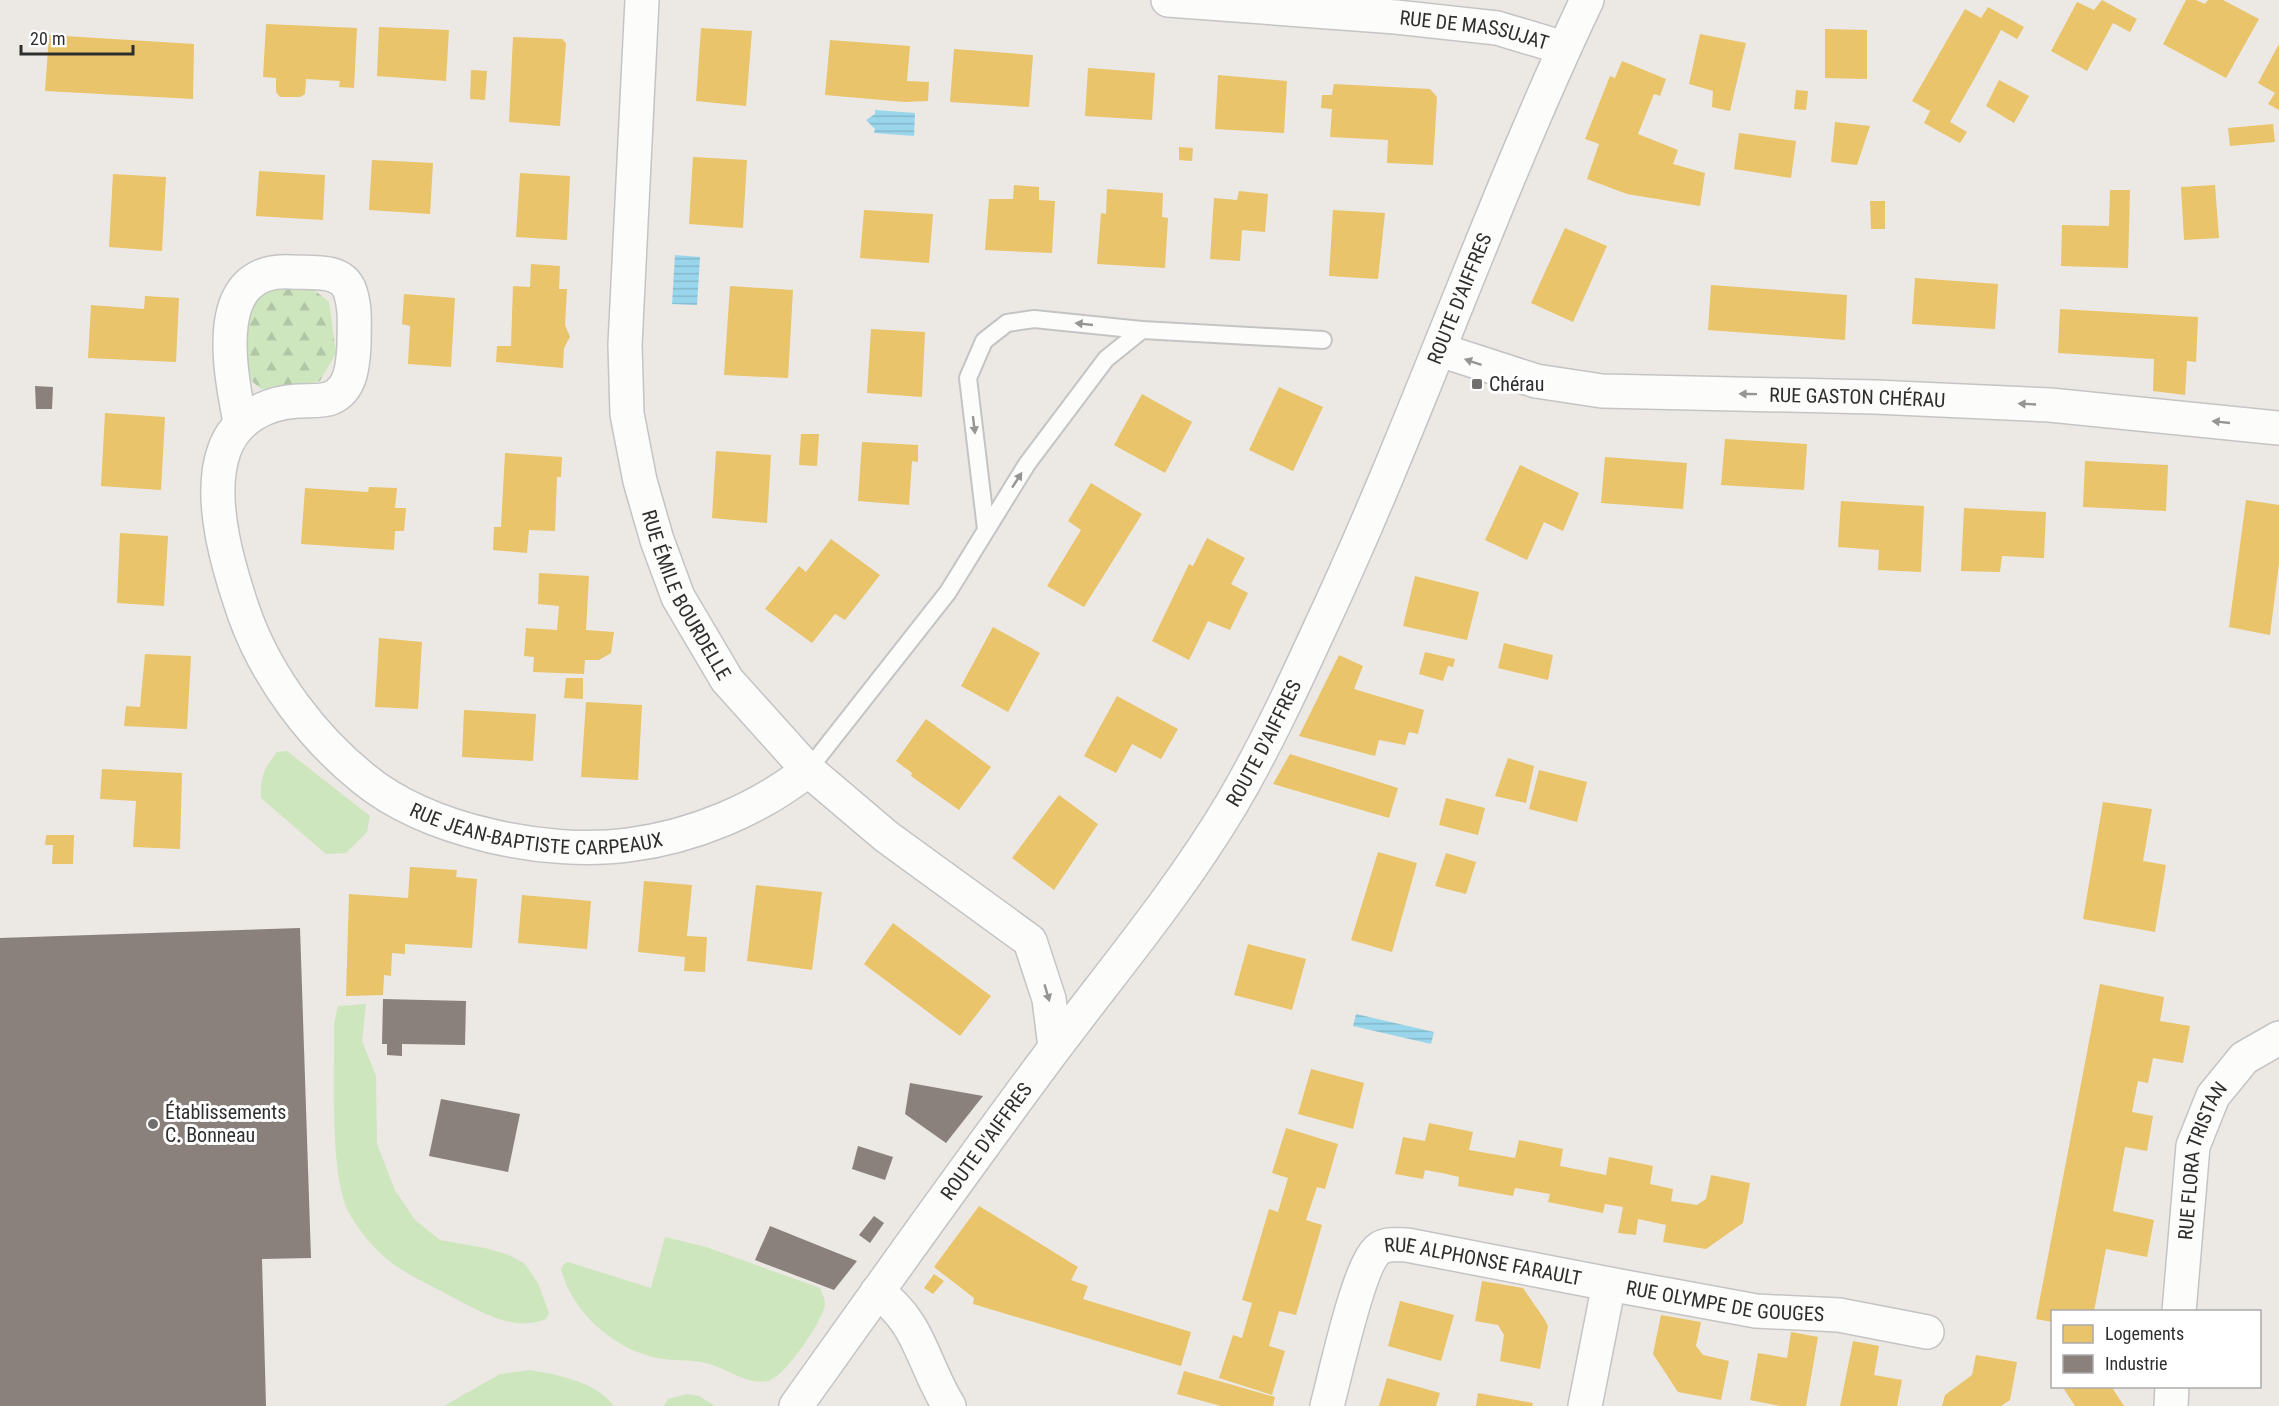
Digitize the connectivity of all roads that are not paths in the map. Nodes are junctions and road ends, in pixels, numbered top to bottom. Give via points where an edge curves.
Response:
1 (642, 0) edge
2 (1168, 0) edge
3 (1587, 0) edge
4 (1564, 48) junction
5 (1142, 330) junction
6 (1323, 340) dead end
7 (1440, 350) junction
8 (240, 422) junction
9 (2279, 428) edge
10 (986, 529) junction
11 (808, 770) junction
12 (2279, 1038) edge
13 (1055, 1047) junction
14 (1609, 1284) junction
15 (877, 1292) junction
16 (2179, 1310) edge
17 (1927, 1332) dead end
18 (2172, 1388) edge
19 (796, 1406) edge
20 (949, 1406) edge
21 (1327, 1406) edge
22 (1585, 1406) edge
23 (2171, 1406) edge

1 - 11 street, RUE ÉMILE BOURDELLE via 625,345 627,414 640,481 678,597 701,639 727,680
2 - 4 street, RUE DE MASSUJAT via 1497,28
3 - 4 street, ROUTE D'AIFFRES
4 - 7 street, ROUTE D'AIFFRES
5 - 6 lane
10 -> 5 lane, RUE JEAN-BAPTISTE CARPEAUX via 1027,464 1106,359
5 -> 10 lane via 1034,319 1006,323 984,341 968,378
9 -> 7 street, RUE GASTON CHÉRAU via 2050,405 1602,391 1536,381
7 - 13 street, ROUTE D'AIFFRES via 1349,568 1232,803 1189,870
8 - 8 street via 287,402 331,398 344,388 353,369 355,309 349,286 336,275 278,271 253,279 237,296 231,315 232,382
8 - 11 street, RUE JEAN-BAPTISTE CARPEAUX via 223,451 219,517 230,573 248,622 292,704 365,780 407,806 453,826 504,839 558,846 627,845 690,831 744,811 782,791
10 - 11 lane, RUE JEAN-BAPTISTE CARPEAUX via 948,592
11 -> 13 street, RUE ÉMILE BOURDELLE via 887,837 1030,941 1049,999
12 - 16 street, RUE FLORA TRISTAN via 2244,1058 2213,1096 2193,1146
13 - 15 street, ROUTE D'AIFFRES
14 - 17 street, RUE OLYMPE DE GOUGES via 1756,1311 1839,1315
14 - 21 street, RUE ALPHONSE FARAULT via 1407,1245 1380,1248 1364,1270
14 - 22 street, RUE OLYMPE DE GOUGES
15 - 19 street, ROUTE D'AIFFRES
15 - 20 street via 893,1303 910,1324
18 - 23 street

